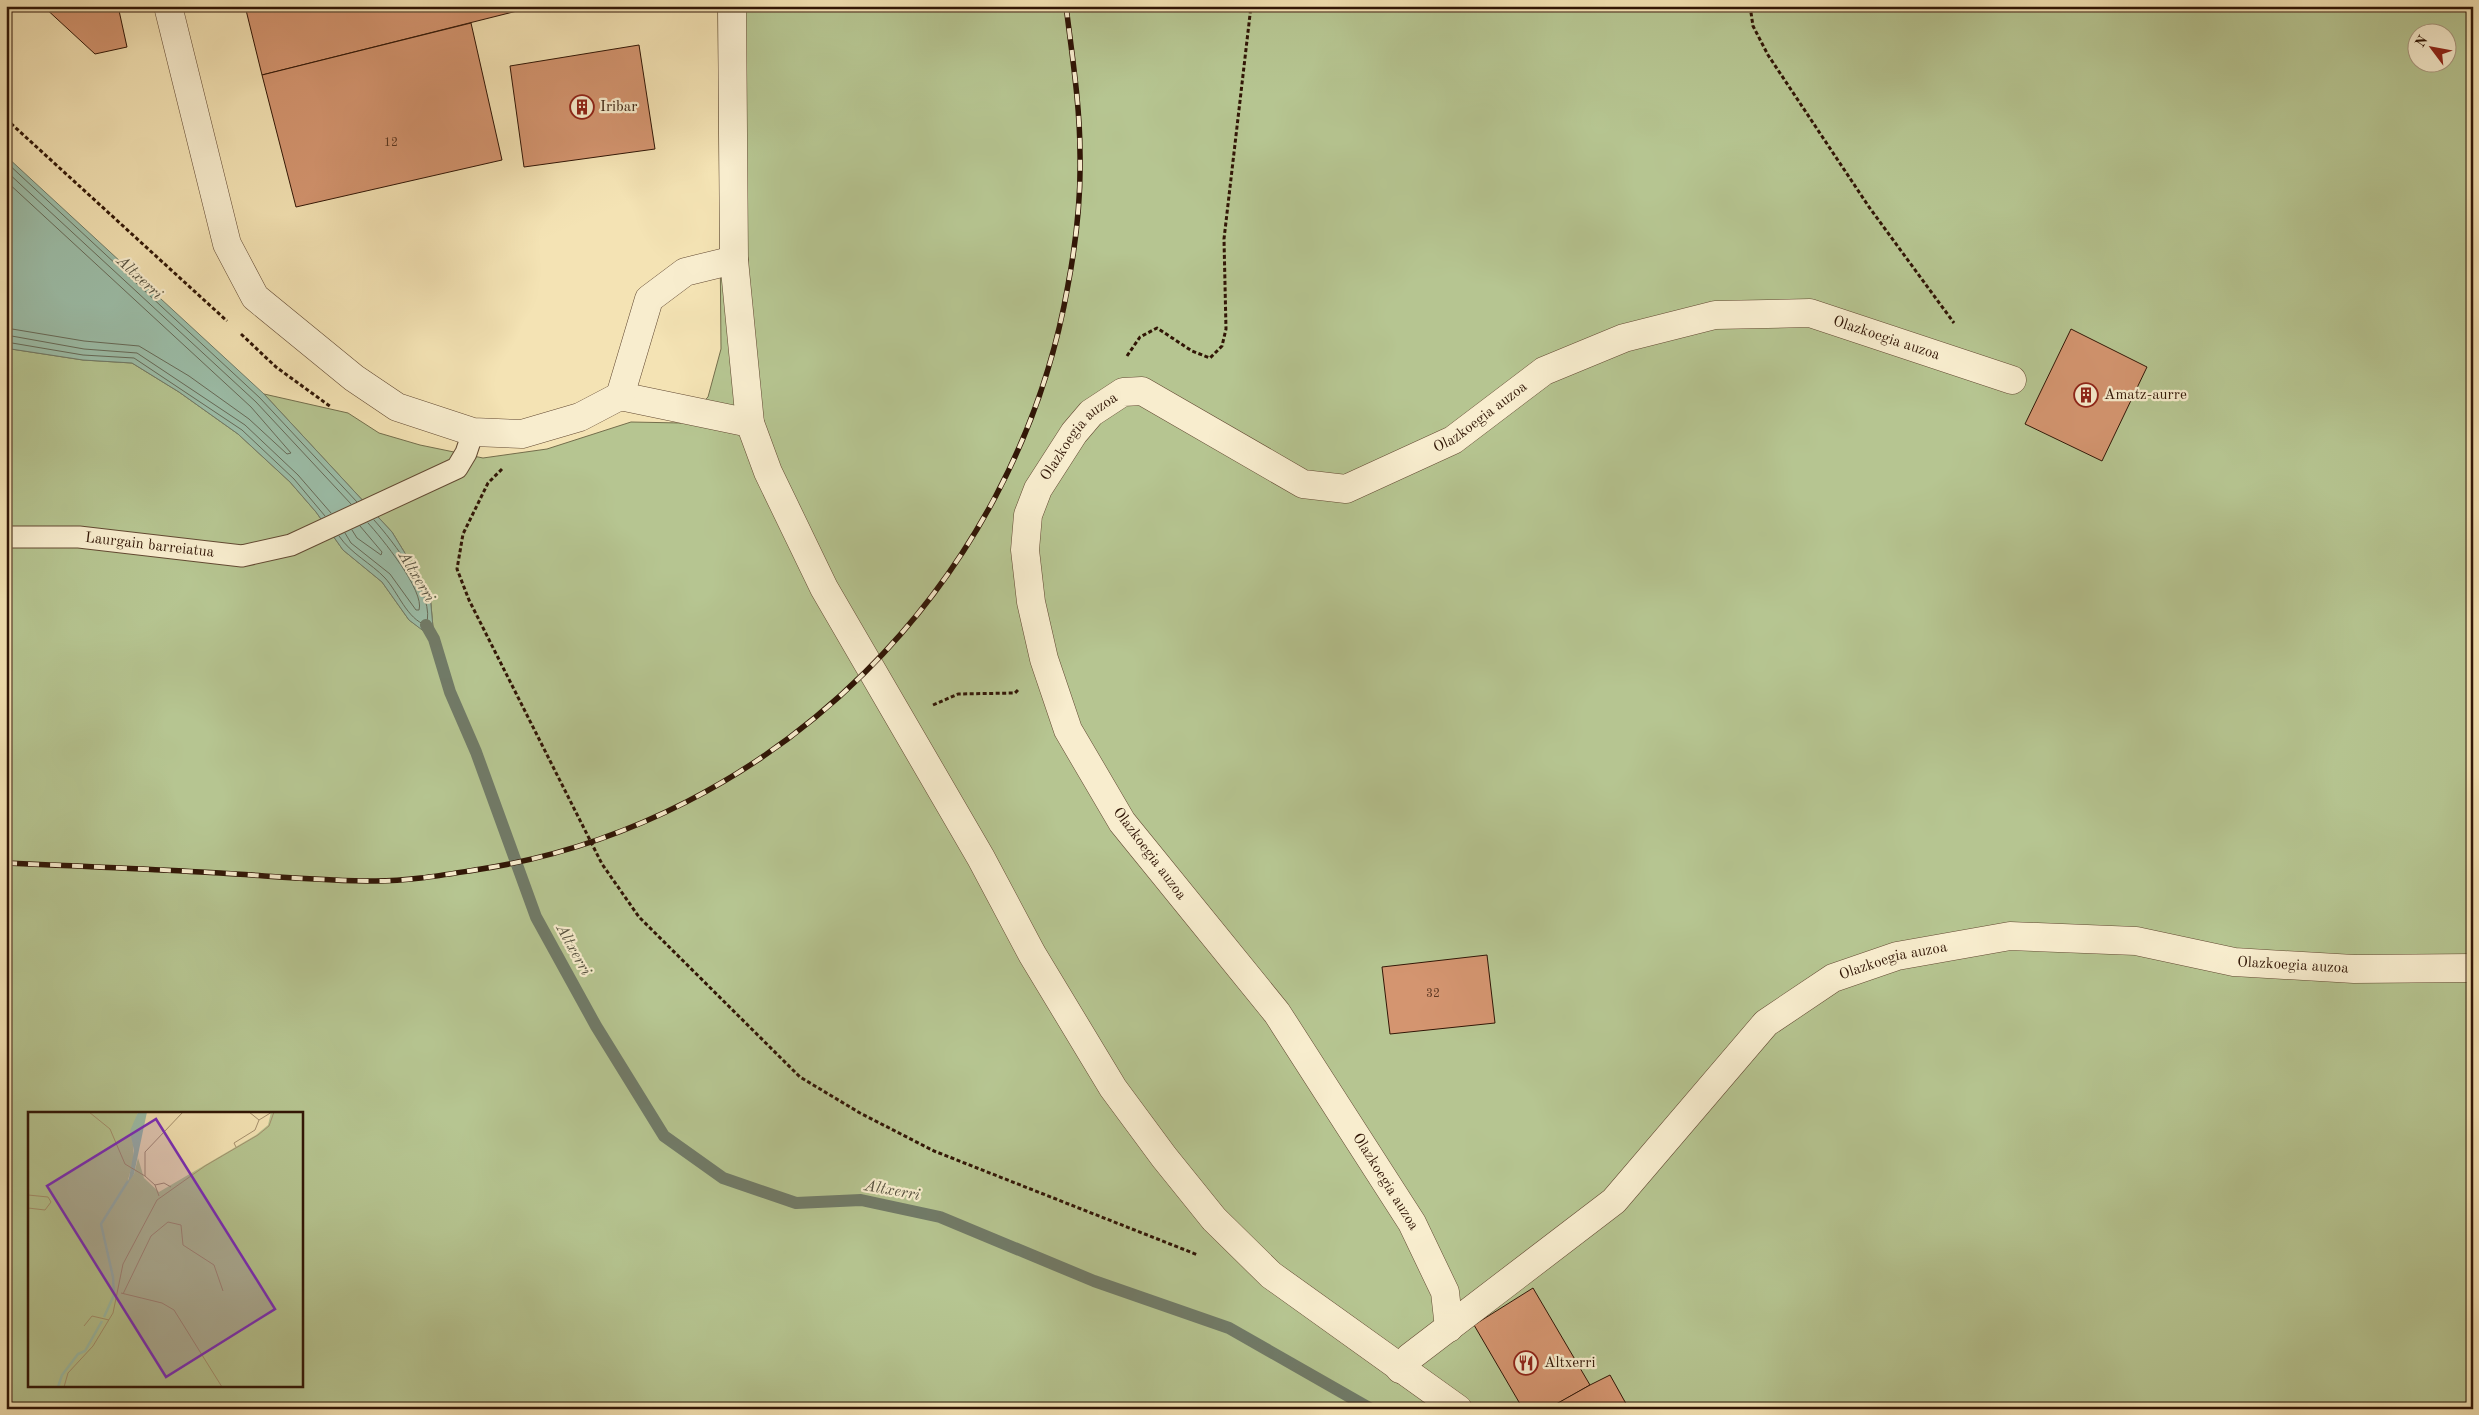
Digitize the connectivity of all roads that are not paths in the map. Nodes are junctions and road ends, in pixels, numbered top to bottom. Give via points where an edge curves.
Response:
1 (168, 6) edge
2 (732, 6) edge
3 (734, 260) junction
4 (2012, 380) dead end
5 (620, 396) junction
6 (750, 424) junction
7 (473, 432) junction
8 (6, 536) edge
9 (2473, 968) edge
10 (1448, 1328) junction
11 (1400, 1368) junction
12 (1458, 1409) edge

1 - 7 street via 227,244 255,297 354,378 397,407
2 - 3 street
3 - 5 street via 684,272 650,299
3 - 6 street
4 - 10 street, Olazkoegia auzoa via 1810,313 1715,315 1624,338 1544,370 1453,440 1346,489 1303,484 1142,391 1123,392 1091,414 1074,433 1038,489 1028,515 1025,550 1031,602 1041,647 1068,730 1122,822 1277,1013 1412,1223 1445,1292
5 - 6 street
5 - 7 street via 580,417 522,434
6 - 11 street via 768,472 824,588 981,858 1032,954 1113,1088 1214,1219 1271,1275
7 - 8 lane, Laurgain barreiatua via 457,468 291,545 242,556 78,537
9 - 10 street, Olazkoegia auzoa via 2354,969 2234,962 2136,941 2010,936 1897,956 1833,978 1766,1023 1614,1201
10 - 11 street, Olazkoegia auzoa
11 - 12 street

